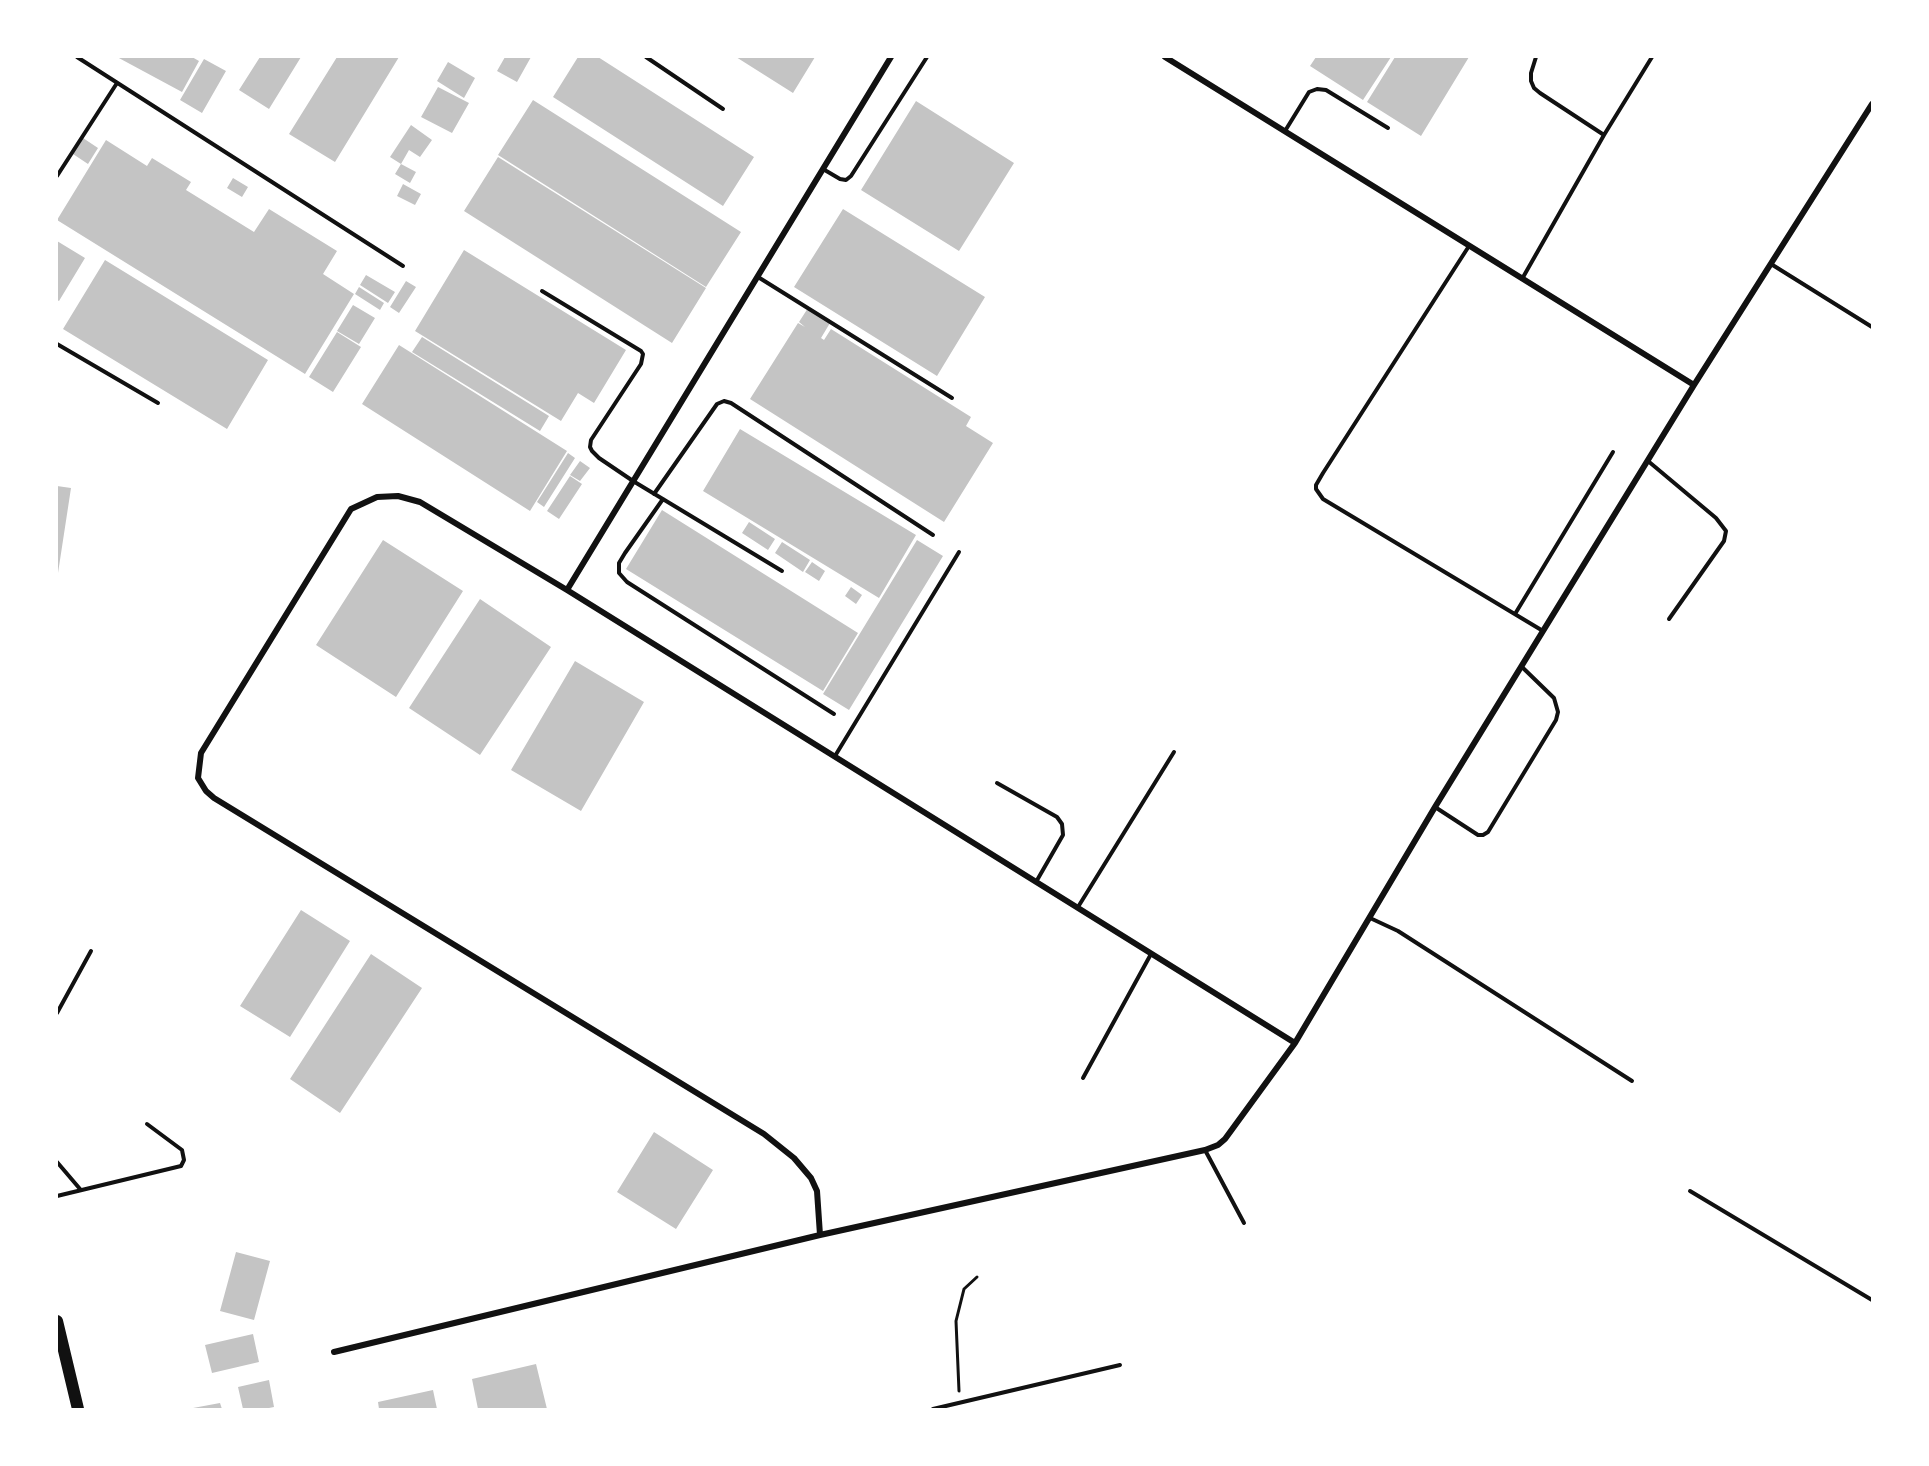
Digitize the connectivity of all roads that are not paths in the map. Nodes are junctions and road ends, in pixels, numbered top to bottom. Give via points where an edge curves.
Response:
1 (77, 57) edge
2 (646, 57) edge
3 (891, 57) edge
4 (927, 57) edge
5 (1165, 57) edge
6 (1536, 57) edge
7 (1652, 57) edge
8 (117, 83) junction
9 (1872, 104) edge
10 (723, 109) dead end
11 (1388, 128) dead end
12 (1285, 132) junction
13 (1604, 135) junction
14 (823, 169) junction
15 (57, 176) edge
16 (1469, 246) junction
17 (1771, 264) junction
18 (404, 266) dead end
19 (758, 276) junction
20 (1522, 279) junction
21 (542, 291) dead end
22 (1872, 327) edge
23 (57, 344) edge
24 (1694, 385) junction
25 (952, 398) dead end
26 (158, 403) dead end
27 (1613, 452) dead end
28 (1648, 461) junction
29 (633, 481) junction
30 (654, 494) junction
31 (663, 499) junction
32 (933, 535) dead end
33 (959, 552) dead end
34 (782, 570) dead end
35 (567, 590) junction
36 (1515, 614) junction
37 (1669, 619) dead end
38 (1543, 631) junction
39 (1521, 666) junction
40 (834, 714) dead end
41 (1174, 752) dead end
42 (834, 757) junction
43 (997, 783) dead end
44 (1434, 807) junction
45 (1036, 882) junction
46 (1077, 908) junction
47 (1369, 918) junction
48 (90, 951) dead end
49 (1151, 954) junction
50 (57, 1013) edge
51 (1295, 1043) junction
52 (1083, 1078) dead end
53 (1632, 1081) dead end
54 (147, 1124) dead end
55 (1205, 1150) junction
56 (57, 1162) edge
57 (80, 1189) junction
58 (1690, 1191) dead end
59 (57, 1196) edge
60 (1244, 1223) dead end
61 (820, 1235) junction
62 (1872, 1300) edge
63 (57, 1321) edge
64 (334, 1352) dead end
65 (1120, 1365) dead end
66 (78, 1409) edge
67 (933, 1409) edge

1 - 8 lane
2 - 10 lane
3 - 14 street
4 - 14 lane via 851,176 840,179
5 - 12 street
6 - 13 lane via 1531,73 1534,88
7 - 13 lane
8 - 15 lane
8 - 18 lane
9 - 17 street
11 - 12 lane via 1317,88 1309,92
12 - 16 street
13 - 20 lane
14 - 19 street
16 - 20 street
16 - 36 lane via 1316,489 1323,499
17 - 22 lane
17 - 24 street
19 - 25 lane
19 - 29 street
20 - 24 street
21 - 29 lane via 641,351 641,364 590,447 599,458
23 - 26 lane
24 - 28 street
27 - 36 lane
28 - 37 lane via 1726,531 1724,542
28 - 38 street
29 - 30 lane
29 - 35 street
30 - 31 lane
30 - 32 lane via 717,404 724,401
31 - 34 lane
31 - 40 lane via 619,563 619,573 627,582
33 - 42 lane
35 - 42 street
35 - 61 street via 420,502 398,496 377,497 351,509 201,753 198,778 214,798 764,1134 811,1178 817,1191
36 - 38 lane
38 - 39 street
39 - 44 street
39 - 44 lane via 1554,698 1558,712 1488,832 1478,835
41 - 46 lane
42 - 45 street
43 - 45 lane via 1057,817 1062,824 1063,836
44 - 47 street
45 - 46 street
46 - 49 street
47 - 51 street
47 - 53 lane via 1398,931
48 - 50 lane
49 - 51 street
49 - 52 lane
51 - 55 street via 1225,1139
54 - 57 lane via 182,1150 181,1166
55 - 60 lane
55 - 61 street
56 - 57 lane
57 - 59 lane
58 - 62 lane
61 - 64 street
63 - 66 main road
65 - 67 lane

